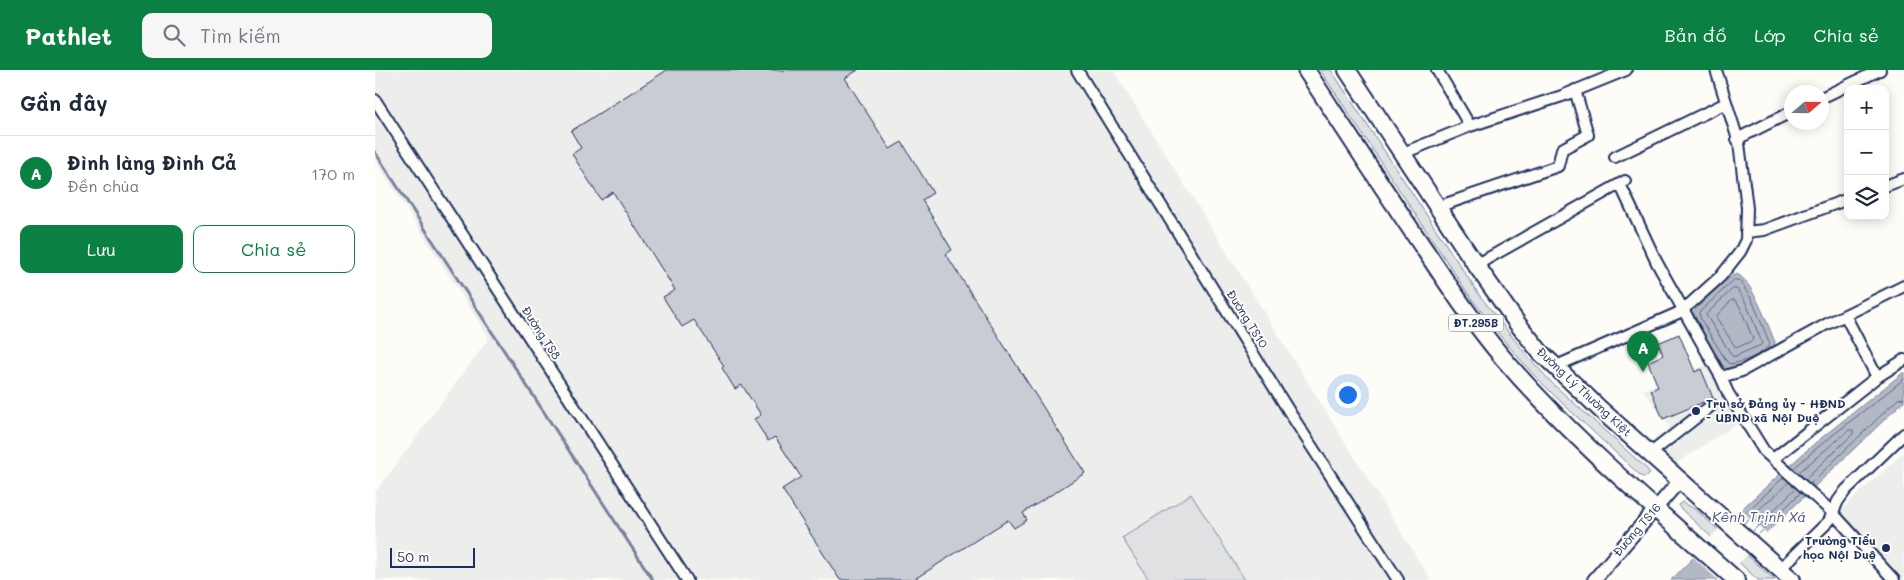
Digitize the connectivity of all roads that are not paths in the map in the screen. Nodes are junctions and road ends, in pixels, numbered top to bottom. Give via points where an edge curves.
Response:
1 (1077, 70) edge
2 (1306, 70) edge
3 (1347, 70) edge
4 (1437, 70) edge
5 (1626, 70) edge
6 (1716, 70) edge
7 (1880, 70) edge
8 (1575, 90) junction
9 (1829, 94) edge
10 (375, 100) edge
11 (1726, 103) junction
12 (1784, 116) edge
13 (1470, 126) junction
14 (1737, 139) junction
15 (1401, 154) junction
16 (1615, 157) dead end
17 (1904, 179) edge
18 (1889, 185) edge
19 (1844, 200) edge
20 (1437, 207) junction
21 (1746, 232) junction
22 (1476, 265) junction
23 (1904, 286) edge
24 (1682, 310) junction
25 (1845, 315) junction
26 (1904, 360) edge
27 (1554, 366) junction
28 (1721, 377) junction
29 (1877, 377) junction
30 (1712, 405) dead end
31 (1904, 434) edge
32 (1651, 454) junction
33 (1775, 461) junction
34 (1681, 480) junction
35 (1655, 508) junction
36 (1832, 512) junction
37 (1786, 574) edge
38 (687, 580) edge
39 (1398, 580) edge
40 (1594, 580) edge
41 (1735, 580) edge
42 (1894, 580) edge

1 - 39 street, Đường TS10
2 - 35 main road, ĐT.295B via 1454,294 1502,357 1562,421
3 - 15 main road, Đường Lý Thường Kiệt / ĐT.295B
4 - 13 street
5 - 8 street
6 - 11 street
7 - 9 street
8 - 13 street
8 - 20 street via 1588,135 1563,149 1558,166
10 - 38 street, Đường TS8
11 - 14 street
11 - 16 street
12 - 14 street
13 - 15 street
14 - 21 street via 1747,208
15 - 20 main road, Đường Lý Thường Kiệt / ĐT.295B
17 - 18 street
19 - 21 street via 1764,230
20 - 22 main road, Đường Lý Thường Kiệt / ĐT.295B
21 - 24 street via 1740,252 1721,276
22 - 24 street via 1623,182 1657,263
22 - 27 main road, Đường Lý Thường Kiệt / ĐT.295B via 1525,334
23 - 25 street
24 - 27 street
24 - 28 street
25 - 28 street via 1742,371
25 - 29 street
26 - 29 street
27 - 32 main road, Đường Lý Thường Kiệt / ĐT.295B
28 - 33 street via 1755,437
29 - 33 street
30 - 32 street
31 - 36 street via 1846,490
32 - 34 main road, Đường Lý Thường Kiệt / ĐT.295B
33 - 36 street
34 - 35 street, Đường TS16
34 - 37 main road, Đường Lý Thường Kiệt / ĐT.295B
35 - 40 street, Đường TS16
35 - 41 main road, ĐT.295B
36 - 37 street via 1829,521
36 - 42 street

